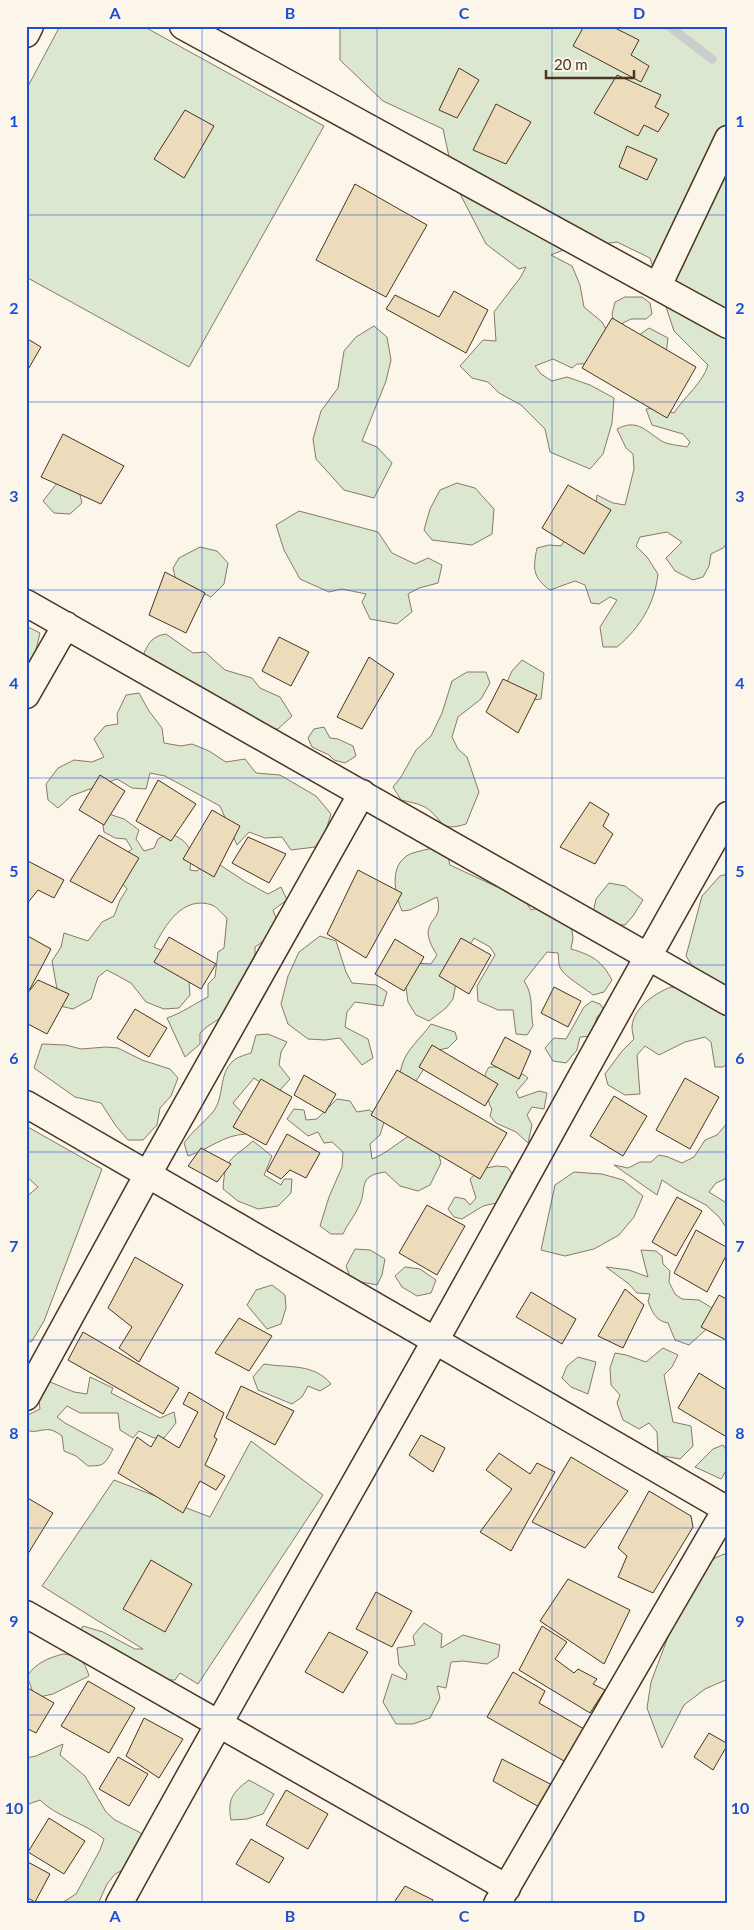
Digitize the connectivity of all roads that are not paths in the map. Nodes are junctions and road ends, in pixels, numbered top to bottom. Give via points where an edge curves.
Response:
1 (30, 26) edge
2 (183, 26) edge
3 (26, 34) edge
4 (728, 139) edge
5 (658, 286) junction
6 (728, 325) edge
7 (26, 603) edge
8 (66, 626) junction
9 (26, 694) edge
10 (362, 793) junction
11 (728, 815) edge
12 (647, 956) junction
13 (728, 1002) edge
14 (26, 1104) edge
15 (148, 1174) junction
16 (435, 1340) junction
17 (26, 1397) edge
18 (727, 1508) edge
19 (26, 1614) edge
20 (218, 1723) junction
21 (502, 1896) edge
22 (119, 1904) edge

1 - 3 street
2 - 5 street
4 - 5 street
5 - 6 street
7 - 8 street
8 - 9 street
8 - 10 street
10 - 12 street
10 - 15 street
11 - 12 street
12 - 13 street
12 - 16 street
14 - 15 street
15 - 16 street
15 - 17 street
16 - 18 street
16 - 20 street
18 - 21 street
19 - 20 street
20 - 21 street
20 - 22 street

